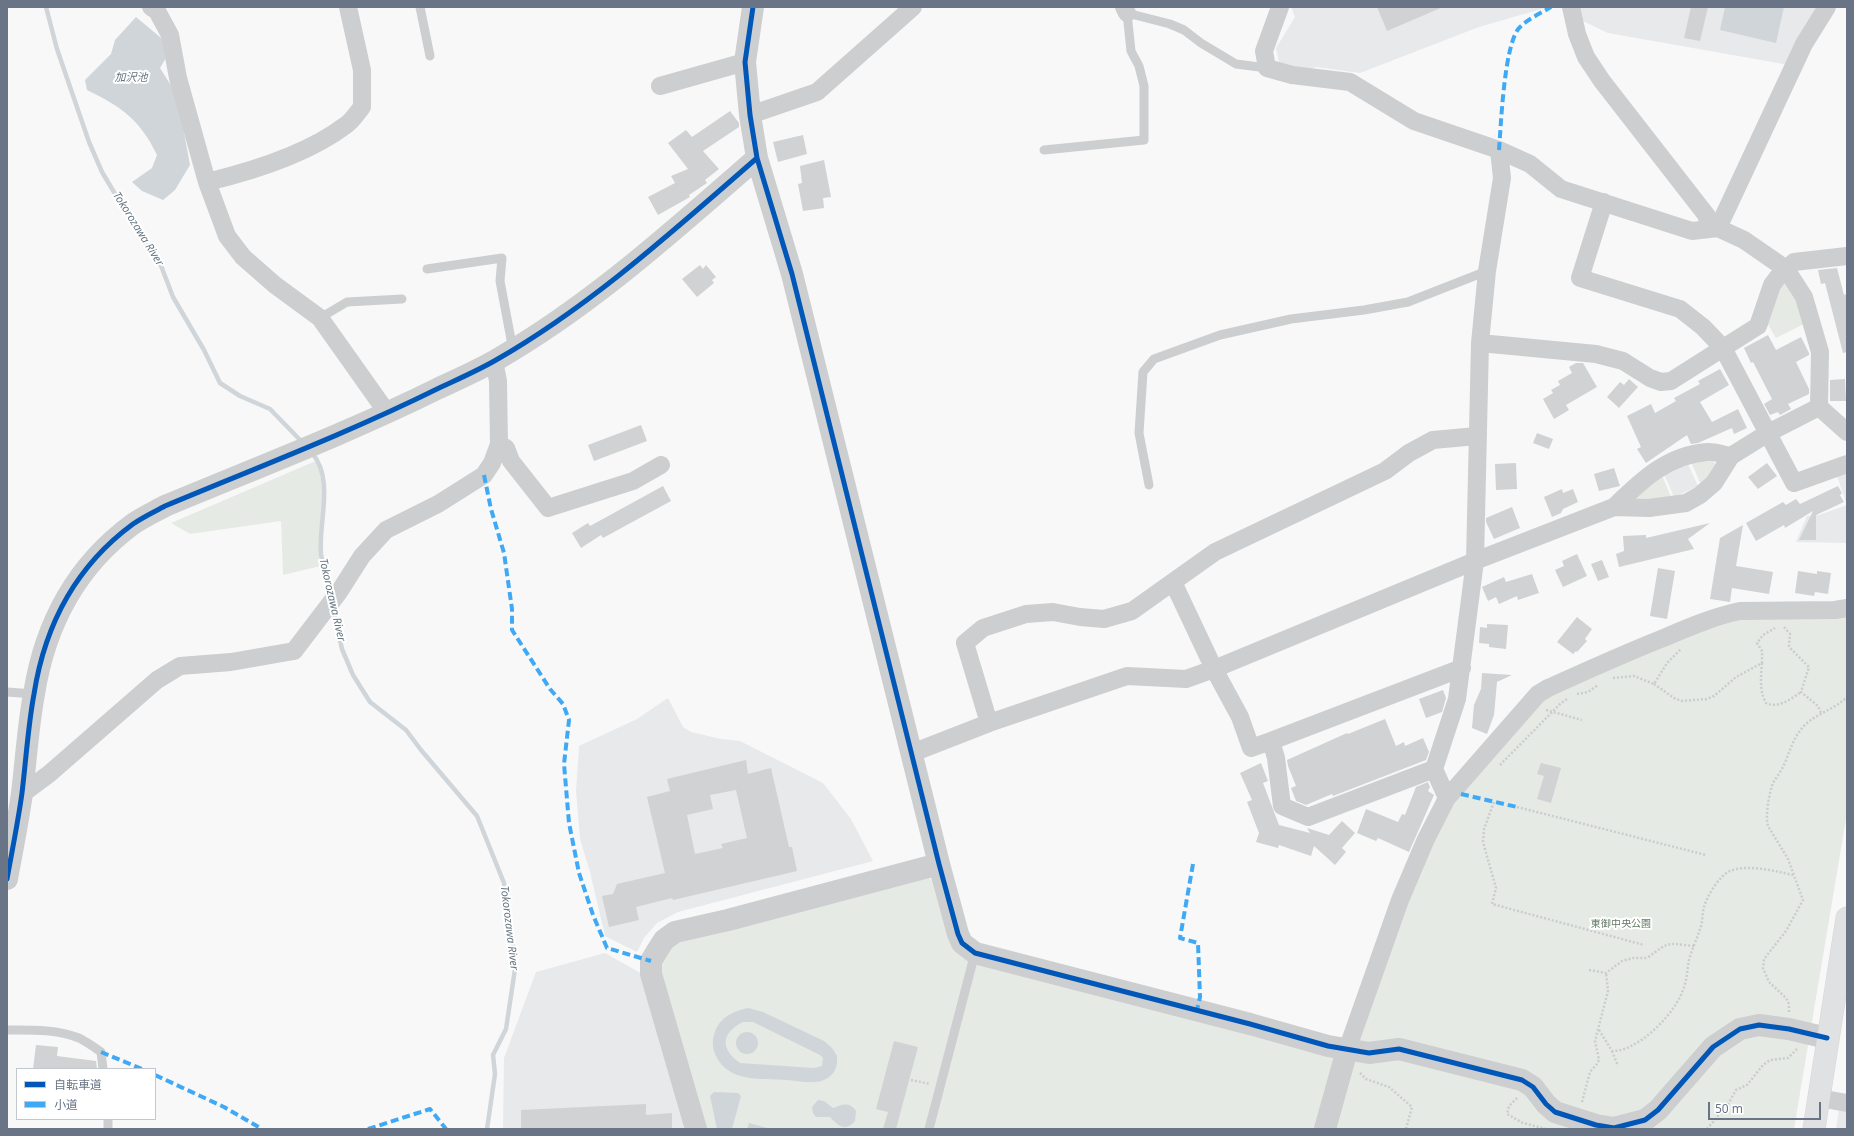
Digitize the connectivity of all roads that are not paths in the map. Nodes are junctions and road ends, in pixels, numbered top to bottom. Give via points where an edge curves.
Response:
1 (151, 7) edge
2 (348, 7) edge
3 (420, 7) edge
4 (753, 7) edge
5 (913, 7) edge
6 (1280, 7) edge
7 (1571, 7) edge
8 (1827, 7) edge
9 (1126, 10) edge
10 (430, 56) dead end
11 (745, 62) junction
12 (1267, 68) junction
13 (660, 86) dead end
14 (750, 115) junction
15 (1044, 150) dead end
16 (1499, 150) junction
17 (757, 158) junction
18 (207, 182) junction
19 (1604, 202) junction
20 (1713, 228) junction
21 (1847, 256) edge
22 (428, 269) dead end
23 (1786, 269) junction
24 (1487, 271) junction
25 (402, 299) dead end
26 (320, 318) junction
27 (1480, 343) junction
28 (1722, 348) junction
29 (513, 350) junction
30 (494, 361) junction
31 (1819, 407) junction
32 (388, 414) junction
33 (1847, 432) edge
34 (1768, 433) junction
35 (1477, 436) junction
36 (499, 444) junction
37 (1731, 456) junction
38 (661, 464) dead end
39 (1847, 464) edge
40 (1149, 485) dead end
41 (1614, 507) junction
42 (1475, 561) junction
43 (1173, 582) junction
44 (1847, 608) edge
45 (1462, 668) junction
46 (1214, 669) junction
47 (7, 692) edge
48 (34, 694) junction
49 (989, 723) junction
50 (1271, 741) junction
51 (912, 753) junction
52 (1434, 769) junction
53 (22, 794) junction
54 (1447, 798) junction
55 (939, 864) junction
56 (7, 879) edge
57 (1847, 918) edge
58 (975, 953) junction
59 (7, 1030) edge
60 (1827, 1038) junction
61 (1347, 1050) junction
62 (103, 1068) edge
63 (1819, 1098) junction
64 (1847, 1103) edge
65 (696, 1129) edge
66 (929, 1129) edge
67 (1325, 1129) edge
68 (1814, 1129) edge

1 - 18 street via 157,11 170,35 178,78
2 - 18 street via 362,70 362,107 347,125 317,143 254,170
3 - 10 lane
4 - 11 street
5 - 14 street via 817,92
6 - 12 street via 1264,51
7 - 20 street via 1586,58 1707,216
8 - 20 street via 1804,44
9 - 12 lane via 1184,30 1236,64
9 - 15 lane via 1132,50 1144,86 1144,140
11 - 13 street
11 - 14 street
12 - 16 street via 1292,75 1350,82 1414,121
14 - 17 street
16 - 19 street via 1530,164 1561,189
16 - 24 street via 1502,178
17 - 29 street via 606,285
17 - 51 street via 792,274
18 - 26 street via 227,236 243,257 275,285
19 - 20 street via 1692,231
19 - 28 street via 1580,278 1680,309 1703,327
20 - 23 street via 1744,240
21 - 23 street via 1794,262
22 - 29 lane via 502,258 500,281
23 - 28 street via 1772,285 1758,326
23 - 31 street via 1804,297 1820,352
24 - 27 street
24 - 40 lane via 1408,302 1277,322 1220,335 1154,359 1143,372 1139,433
25 - 26 lane via 347,302
26 - 32 street
27 - 28 street via 1596,354 1623,361 1661,382 1671,381
27 - 35 street
28 - 34 street
29 - 30 street
30 - 32 street
30 - 36 street via 498,381
31 - 33 street
31 - 34 street
32 - 48 street via 165,506 115,538 96,557 67,595 56,616 43,654
34 - 37 street
34 - 39 street via 1794,483
35 - 42 street
35 - 43 street via 1433,440 1409,453 1385,471 1215,552
36 - 38 street via 506,448 511,461 548,508 633,480
36 - 53 street via 484,475 438,504 386,530 362,556 339,592 294,651 231,662 180,666 157,680 49,774
37 - 41 street via 1707,451 1671,460 1647,476
37 - 41 street via 1714,483 1686,503 1649,508
41 - 42 street
42 - 45 street
42 - 46 street
43 - 46 street
43 - 49 street via 1132,612 1104,619 1053,612 1026,614 982,628 965,643
44 - 54 street via 1740,611 1725,614 1548,688 1526,706
45 - 50 street
45 - 52 street via 1457,699
46 - 49 street via 1186,678 1127,676
46 - 50 street via 1240,717 1251,748
47 - 48 lane
48 - 53 street
49 - 51 street
50 - 52 street via 1276,758 1282,806 1308,818
51 - 55 street
52 - 54 street
53 - 56 street
54 - 61 street via 1400,900
55 - 58 street via 953,932
55 - 65 street via 675,932 664,940 651,961 650,974
57 - 60 main road
58 - 61 street
58 - 66 lane
59 - 62 lane via 58,1032 80,1039 101,1052
60 - 61 street via 1796,1030 1759,1025 1740,1029 1713,1047 1658,1110 1645,1120 1614,1128 1555,1112 1533,1086 1522,1080 1398,1049 1370,1053
60 - 63 main road
61 - 67 street
63 - 64 street
63 - 68 main road

